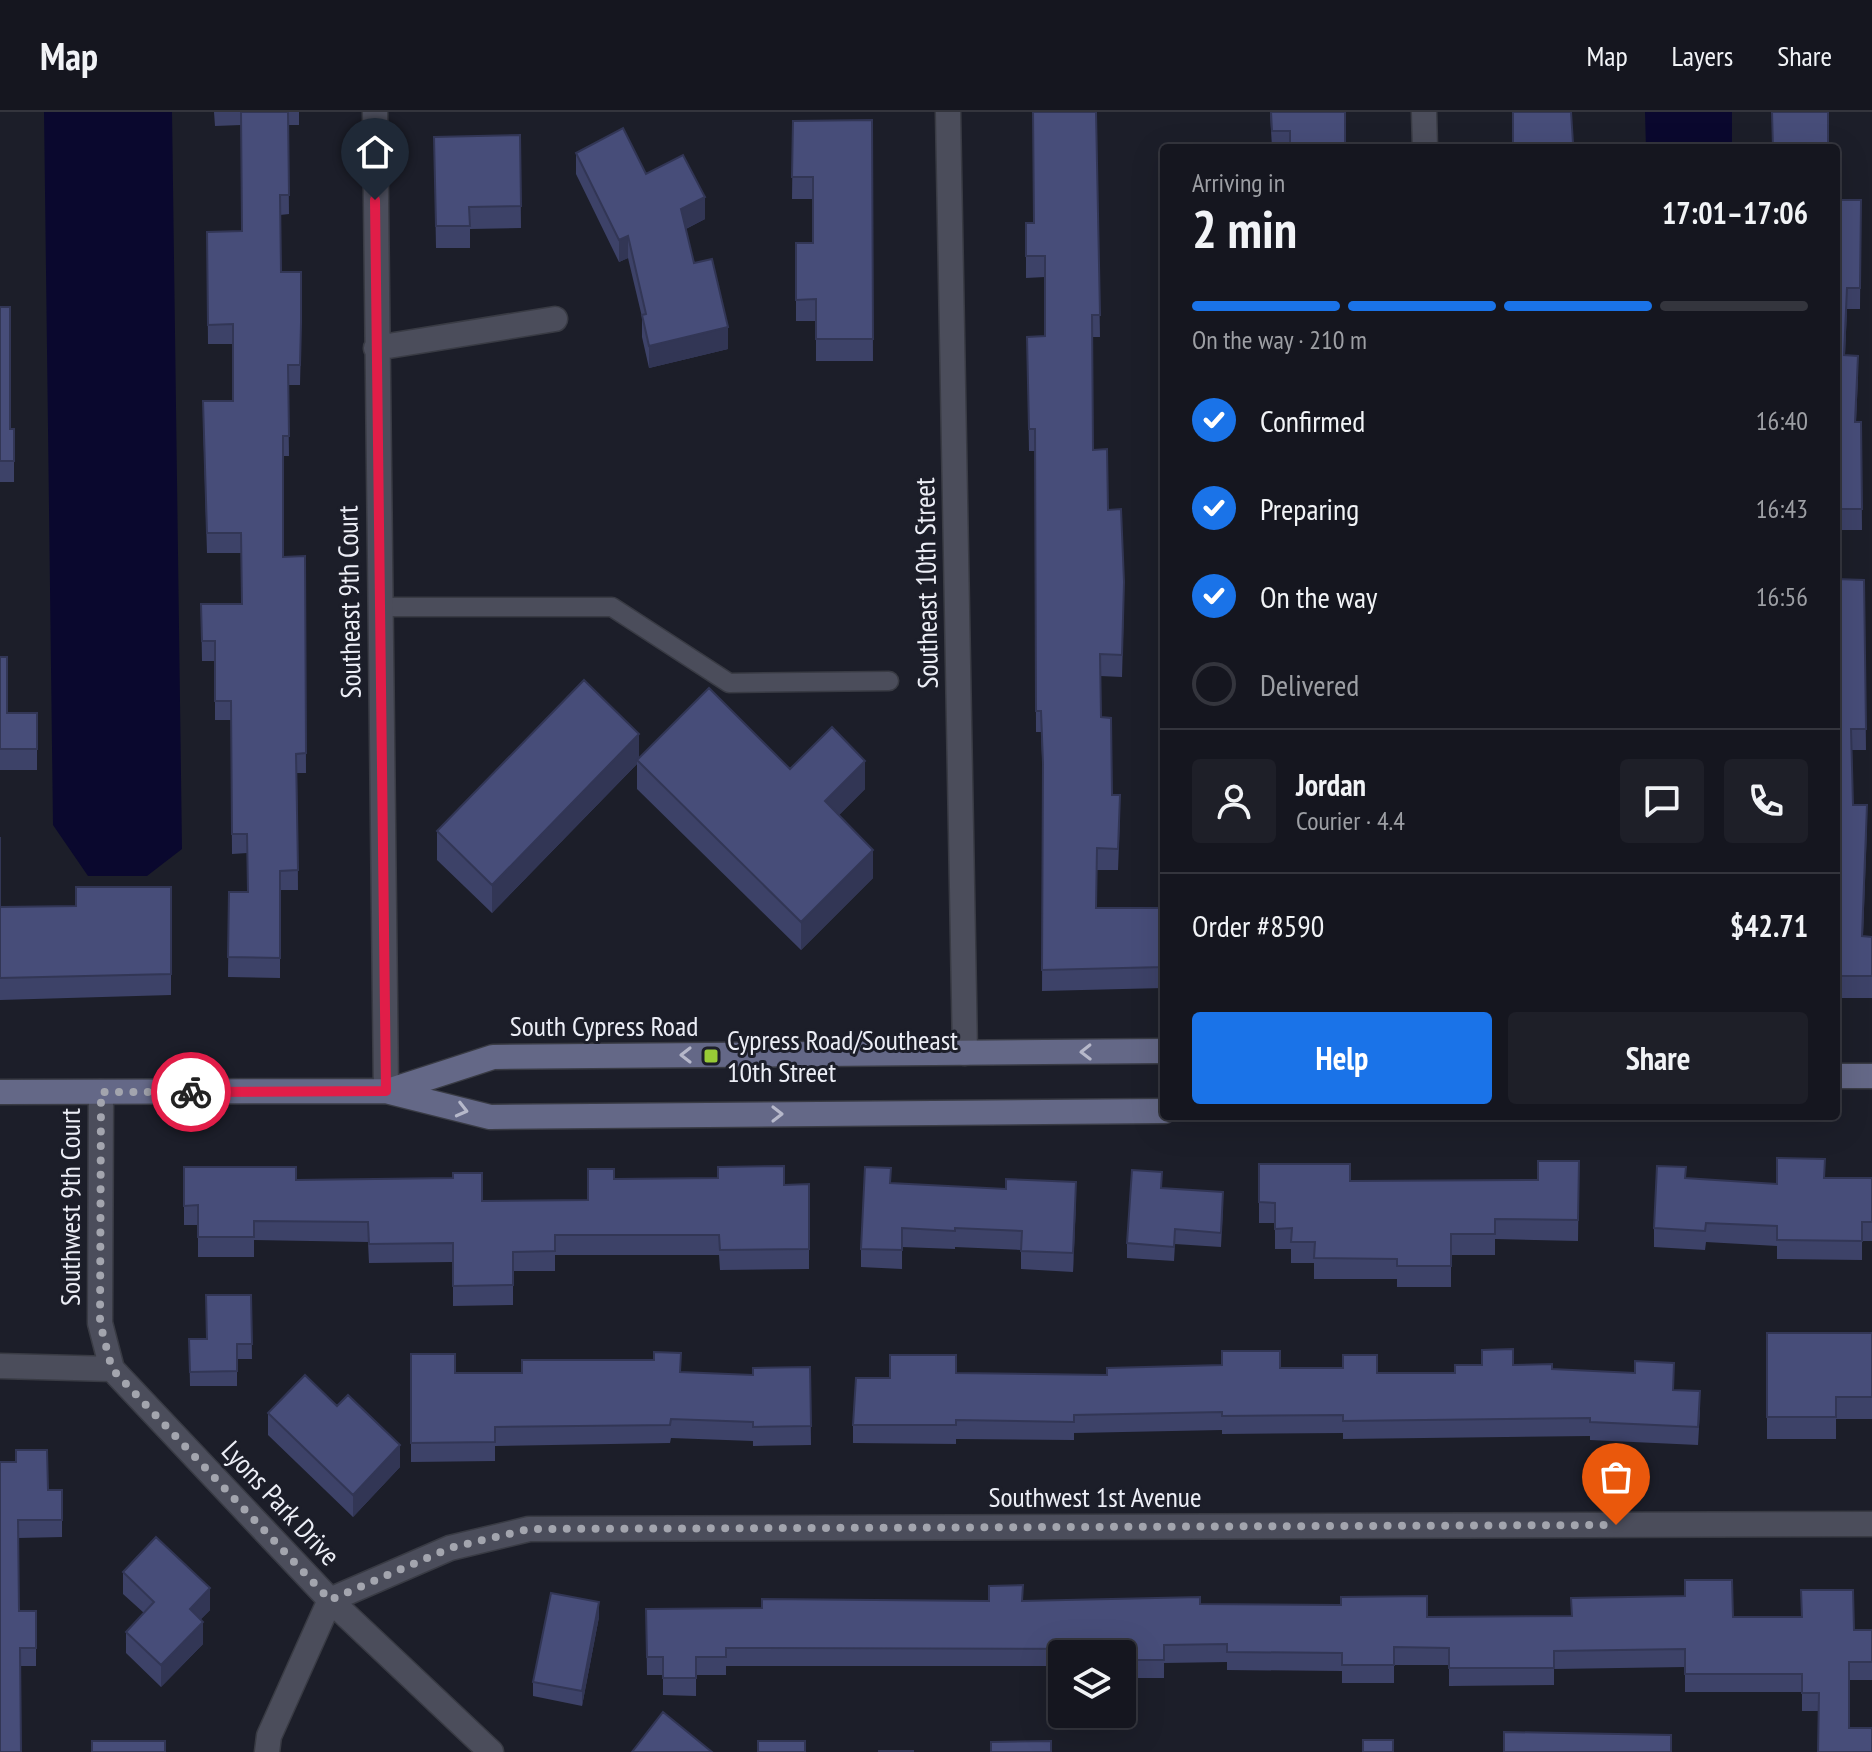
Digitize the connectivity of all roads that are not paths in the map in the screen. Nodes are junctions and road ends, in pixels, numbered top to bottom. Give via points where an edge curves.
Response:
1 (375, 112) edge
2 (948, 112) edge
3 (1424, 112) edge
4 (1425, 144) edge
5 (555, 319) dead end
6 (376, 348) junction
7 (379, 607) junction
8 (889, 681) dead end
9 (1160, 1051) edge
10 (965, 1053) junction
11 (1840, 1076) edge
12 (1872, 1076) edge
13 (386, 1091) junction
14 (0, 1092) edge
15 (101, 1092) junction
16 (1160, 1111) edge
17 (0, 1366) edge
18 (112, 1369) junction
19 (1872, 1524) edge
20 (330, 1600) junction
21 (267, 1752) edge
22 (491, 1752) edge

1 - 6 street, Southeast 9th Court
2 - 10 street, Southeast 10th Street
3 - 4 street
5 - 6 street
6 - 7 street, Southeast 9th Court
7 - 8 lane via 612,607 729,683
7 - 13 street, Southeast 9th Court
9 -> 10 street, South Cypress Road
10 -> 13 street, South Cypress Road via 493,1057
11 - 12 street
13 - 15 street, South Cypress Road
13 -> 16 street, South Cypress Road via 490,1117
14 - 15 street, South Cypress Road
15 - 18 street, Southwest 9th Court via 100,1323
17 - 18 street
18 - 20 street, Lyons Park Drive
19 - 20 street, Southwest 1st Avenue via 529,1529 450,1548
20 - 21 street via 269,1736
20 - 22 street, Lyons Park Drive

